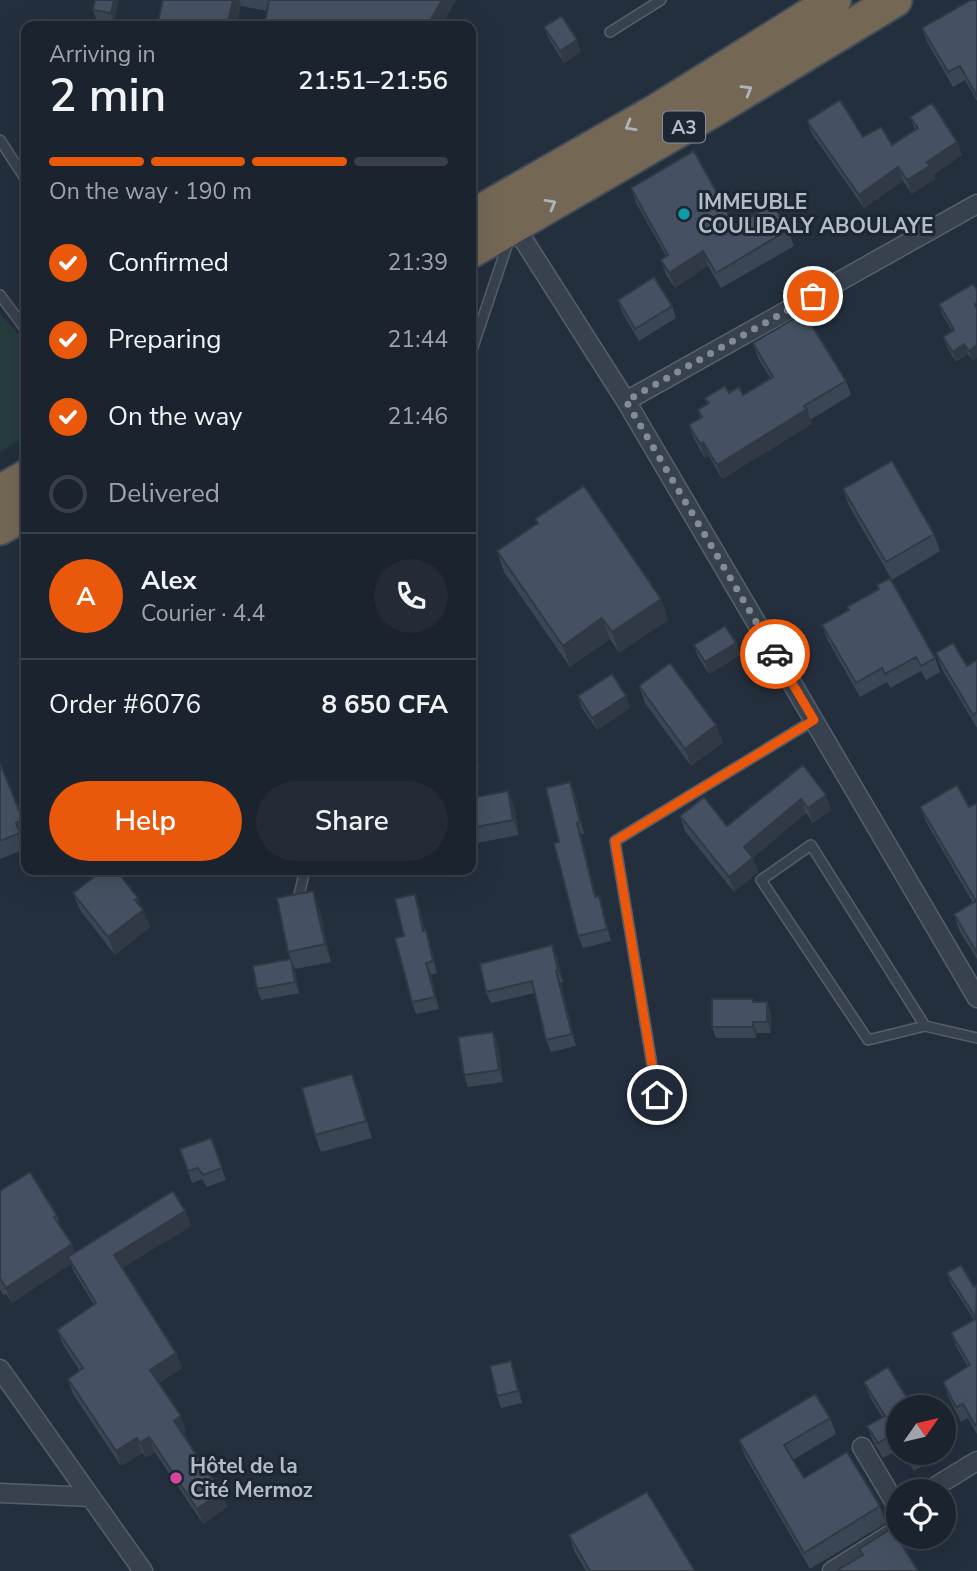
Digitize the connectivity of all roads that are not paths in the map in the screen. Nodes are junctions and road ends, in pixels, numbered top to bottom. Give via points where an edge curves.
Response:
1 (661, 0) edge
2 (834, 0) edge
3 (895, 0) edge
4 (610, 32) dead end
5 (0, 140) edge
6 (21, 172) edge
7 (977, 204) edge
8 (476, 214) edge
9 (514, 226) junction
10 (476, 248) edge
11 (0, 295) edge
12 (21, 323) edge
13 (476, 338) edge
14 (626, 401) junction
15 (21, 480) edge
16 (0, 492) edge
17 (21, 516) edge
18 (0, 528) edge
19 (814, 720) junction
20 (304, 875) edge
21 (299, 895) edge
22 (977, 998) edge
23 (925, 1026) junction
24 (977, 1038) edge
25 (657, 1095) dead end
26 (0, 1369) edge
27 (862, 1447) dead end
28 (977, 1461) edge
29 (948, 1479) edge
30 (886, 1488) edge
31 (0, 1493) edge
32 (91, 1497) junction
33 (886, 1537) edge
34 (143, 1571) edge
35 (832, 1571) edge

1 - 4 lane
2 -> 8 highway, A3 via 658,110
9 -> 3 highway, A3
5 - 6 lane
7 - 14 street
9 - 10 highway, A3
9 - 13 lane
9 - 14 street
11 - 12 lane
14 - 19 street
15 - 16 highway
17 - 18 highway
19 - 22 street
19 - 25 lane via 615,841
20 - 21 lane
23 - 23 lane via 868,1040 761,880 811,845
23 - 24 lane
26 - 32 street
27 - 30 street
28 - 29 street
31 - 32 street
32 - 34 street
33 - 35 street

